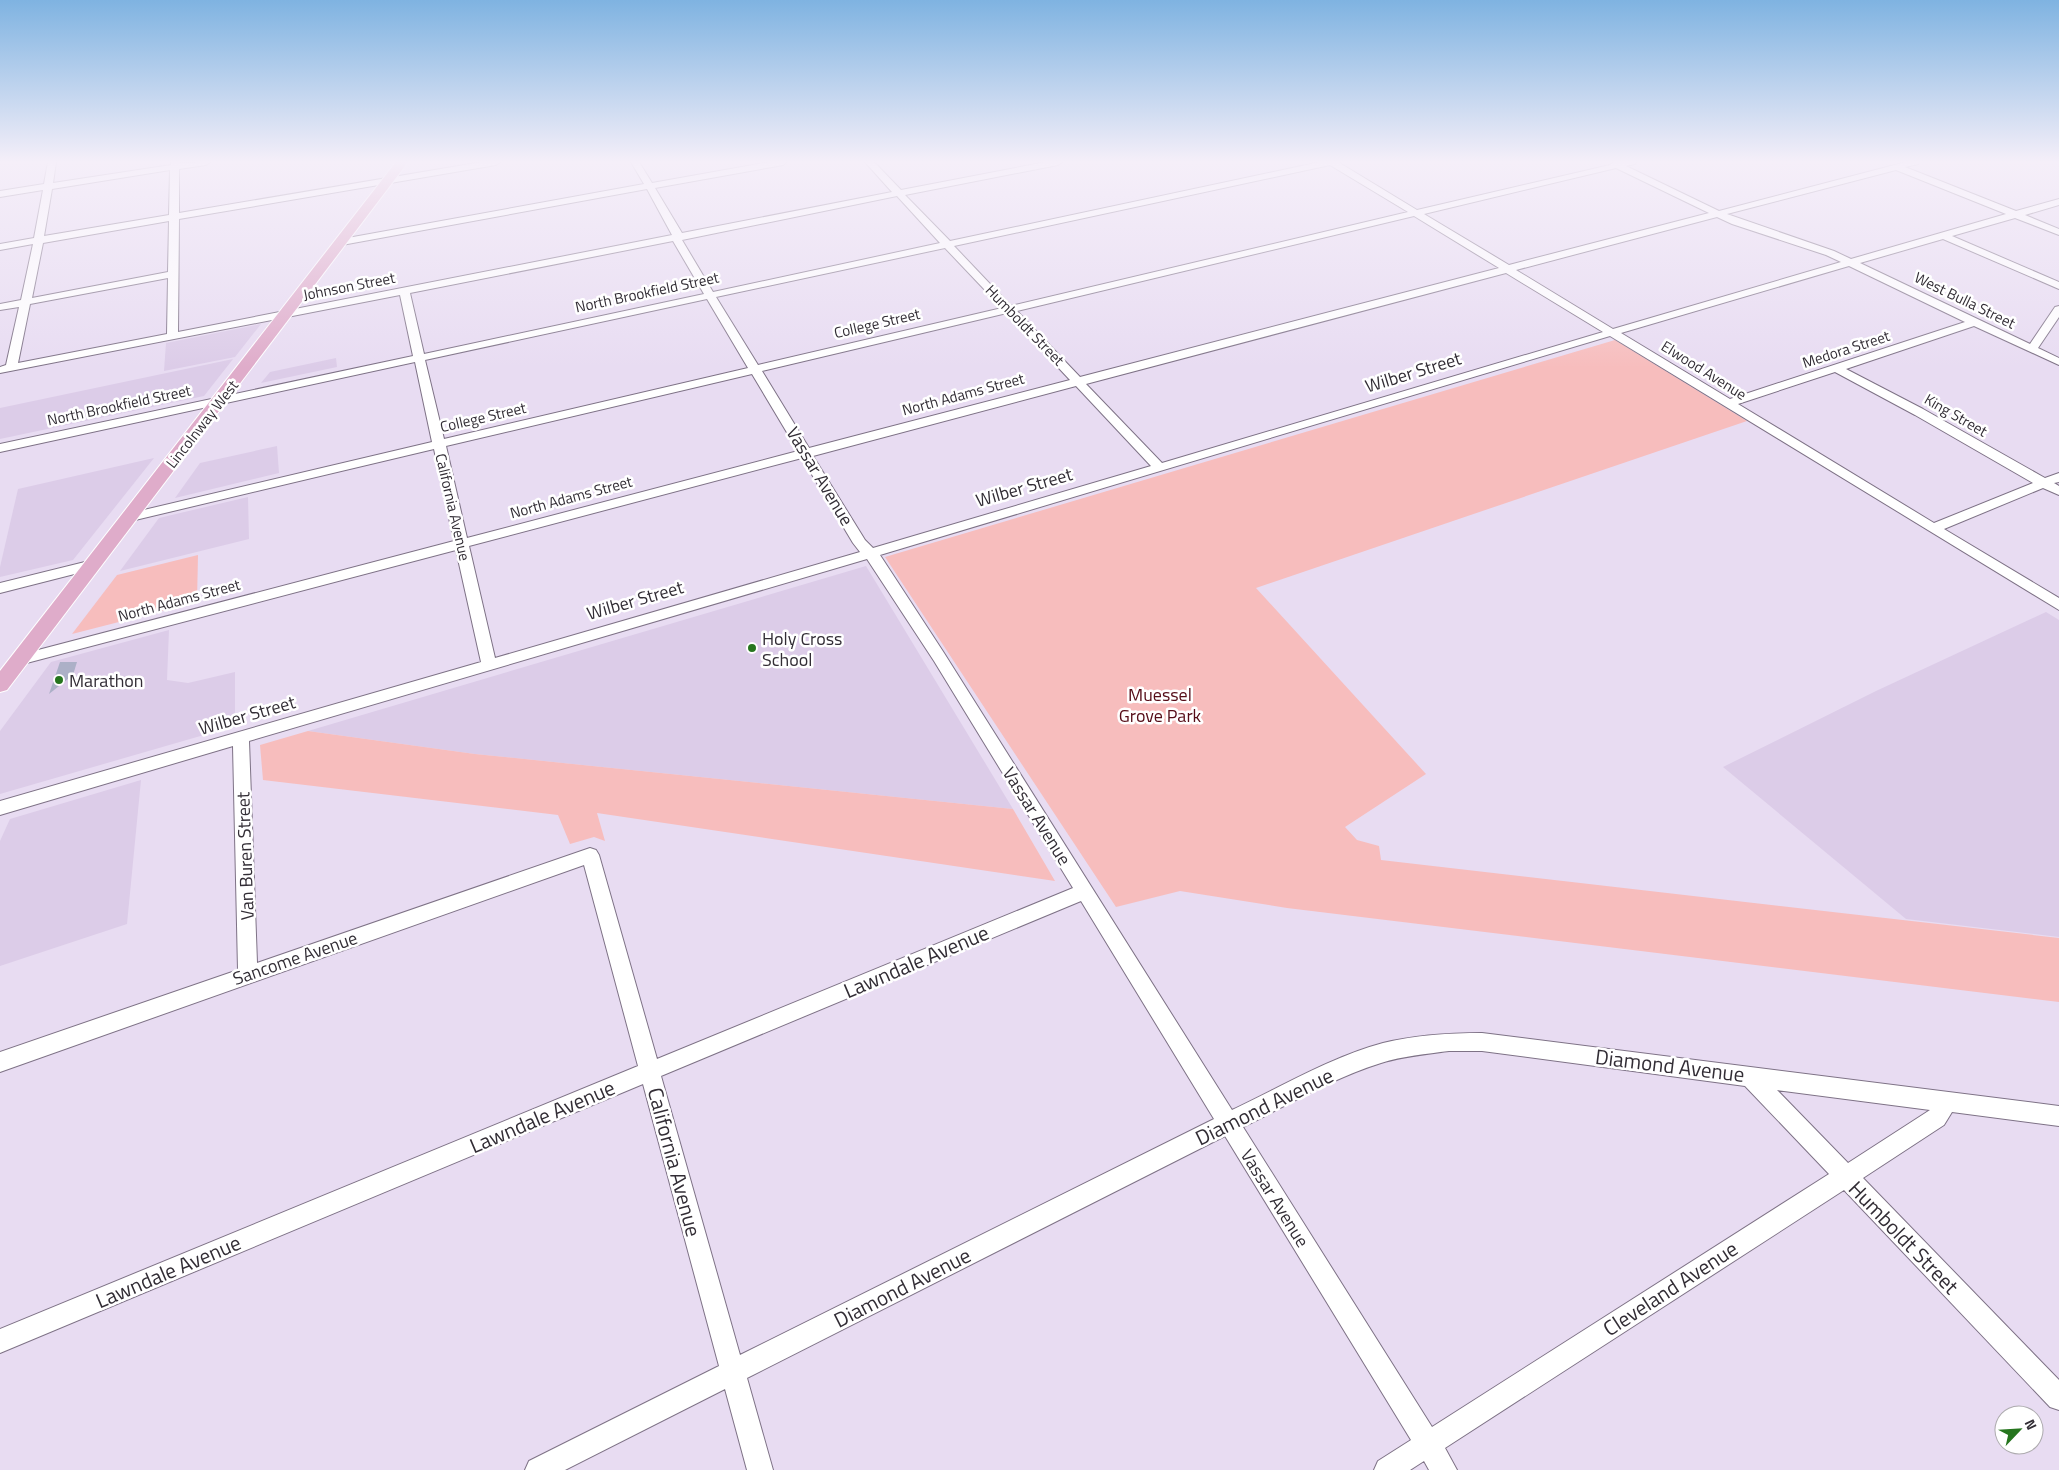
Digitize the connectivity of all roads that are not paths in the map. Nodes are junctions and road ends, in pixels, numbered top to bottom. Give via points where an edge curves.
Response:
1 (40, 231) edge
2 (96, 231) edge
3 (174, 231) edge
4 (351, 231) edge
5 (404, 231) edge
6 (676, 231) edge
7 (709, 231) edge
8 (934, 231) edge
9 (1010, 231) edge
10 (1337, 231) edge
11 (1445, 231) edge
12 (1651, 231) edge
13 (1760, 231) edge
14 (1962, 231) edge
15 (1944, 236) junction
16 (677, 237) junction
17 (38, 240) junction
18 (342, 242) junction
19 (947, 244) junction
20 (0, 247) edge
21 (1852, 263) junction
22 (1506, 268) junction
23 (174, 274) junction
24 (2059, 286) edge
25 (404, 290) junction
26 (710, 295) junction
27 (25, 302) junction
28 (0, 307) edge
29 (1009, 309) junction
30 (2059, 309) edge
31 (287, 313) junction
32 (1975, 322) junction
33 (1612, 333) junction
34 (172, 336) junction
35 (2032, 349) junction
36 (419, 357) junction
37 (2059, 362) edge
38 (1836, 368) junction
39 (6, 369) edge
40 (755, 369) junction
41 (1079, 381) junction
42 (220, 400) junction
43 (1727, 404) junction
44 (439, 444) junction
45 (0, 448) edge
46 (805, 452) junction
47 (1160, 468) junction
48 (2059, 477) edge
49 (2044, 483) junction
50 (2059, 492) edge
51 (130, 516) junction
52 (1933, 528) junction
53 (461, 542) junction
54 (869, 553) junction
55 (92, 565) junction
56 (0, 588) edge
57 (2059, 605) edge
58 (19, 660) junction
59 (489, 664) junction
60 (0, 685) edge
61 (241, 738) junction
62 (0, 808) edge
63 (590, 855) joint
64 (1084, 891) junction
65 (248, 974) junction
66 (0, 1062) edge
67 (650, 1072) junction
68 (1749, 1075) junction
69 (1946, 1102) junction
70 (2059, 1116) edge
71 (1229, 1123) junction
72 (1846, 1176) junction
73 (0, 1341) edge
74 (733, 1372) junction
75 (2059, 1398) edge
76 (1428, 1443) junction
77 (538, 1470) edge
78 (760, 1470) edge
79 (1387, 1470) edge
80 (1444, 1470) edge

1 - 17 street
2 - 17 street
3 - 23 street
4 - 18 main road, Lincolnway West
5 - 18 street
6 - 16 street, Vassar Avenue
7 - 16 street, Johnson Street
8 - 19 street, Humboldt Street
9 - 19 street, North Brookfield Street
10 - 29 street, College Street
11 - 22 street, Elwood Avenue
12 - 22 street, North Adams Street
13 - 21 street, West Bulla Street
14 - 15 street, Wilber Street
15 - 21 street, Wilber Street
15 - 24 street
16 - 25 street, Johnson Street
16 - 26 street, Vassar Avenue
17 - 20 street
17 - 27 street
18 - 31 main road, Lincolnway West
19 - 26 street, North Brookfield Street
19 - 29 street, Humboldt Street
21 - 32 street, West Bulla Street
21 - 33 street, Wilber Street
22 - 33 street, Elwood Avenue
22 - 41 street, North Adams Street
23 - 27 street
23 - 34 street
25 - 31 street, Johnson Street
25 - 36 street, California Avenue
26 - 36 street, North Brookfield Street
26 - 40 street, Vassar Avenue
27 - 28 street
27 - 39 street
29 - 40 street, College Street
29 - 41 street, Humboldt Street
30 - 35 street
31 - 34 street, Johnson Street
31 - 42 main road, Lincolnway West
32 - 35 street, West Bulla Street
32 - 38 street, Medora Street
33 - 43 street, Elwood Avenue
33 - 47 street, Wilber Street
34 - 39 street, Johnson Street
35 - 37 street, West Bulla Street
36 - 42 street, North Brookfield Street
36 - 44 street, California Avenue
38 - 43 street, Medora Street
38 - 49 street, King Street
40 - 44 street, College Street
40 - 46 street, Vassar Avenue
41 - 46 street, North Adams Street
41 - 47 street, Humboldt Street
42 - 45 street, North Brookfield Street
42 - 51 main road, Lincolnway West
43 - 52 street, Elwood Avenue
44 - 51 street, College Street
44 - 53 street, California Avenue
46 - 53 street, North Adams Street
46 - 54 street, Vassar Avenue
47 - 54 street, Wilber Street
48 - 49 street
49 - 50 street, King Street
49 - 52 street
51 - 55 main road, Lincolnway West
52 - 57 street, Elwood Avenue
53 - 58 street, North Adams Street
53 - 59 street, California Avenue
54 - 59 street, Wilber Street
54 - 64 street, Vassar Avenue via 905,603
55 - 56 street
55 - 58 main road, Lincolnway West
58 - 60 main road, Lincolnway West
59 - 61 street, Wilber Street
61 - 62 street, Wilber Street
61 - 65 street, Van Buren Street
63 - 65 street, Sancome Avenue
63 - 67 street, California Avenue
64 - 67 street, Lawndale Avenue
64 - 71 street, Vassar Avenue
65 - 66 street, Sancome Avenue
67 - 73 street, Lawndale Avenue
67 - 74 street, California Avenue
68 - 69 street, Diamond Avenue
68 - 71 street, Diamond Avenue via 1501,1043 1449,1042 1382,1054 1344,1068
68 - 72 street, Humboldt Street
69 - 70 street, Diamond Avenue
69 - 72 street, Cleveland Avenue via 1937,1118
71 - 74 street, Diamond Avenue
71 - 76 street, Vassar Avenue
72 - 75 street, Humboldt Street
72 - 76 street, Cleveland Avenue
74 - 77 street, Diamond Avenue
74 - 78 street, California Avenue
76 - 79 street, Cleveland Avenue
76 - 80 street, Vassar Avenue

